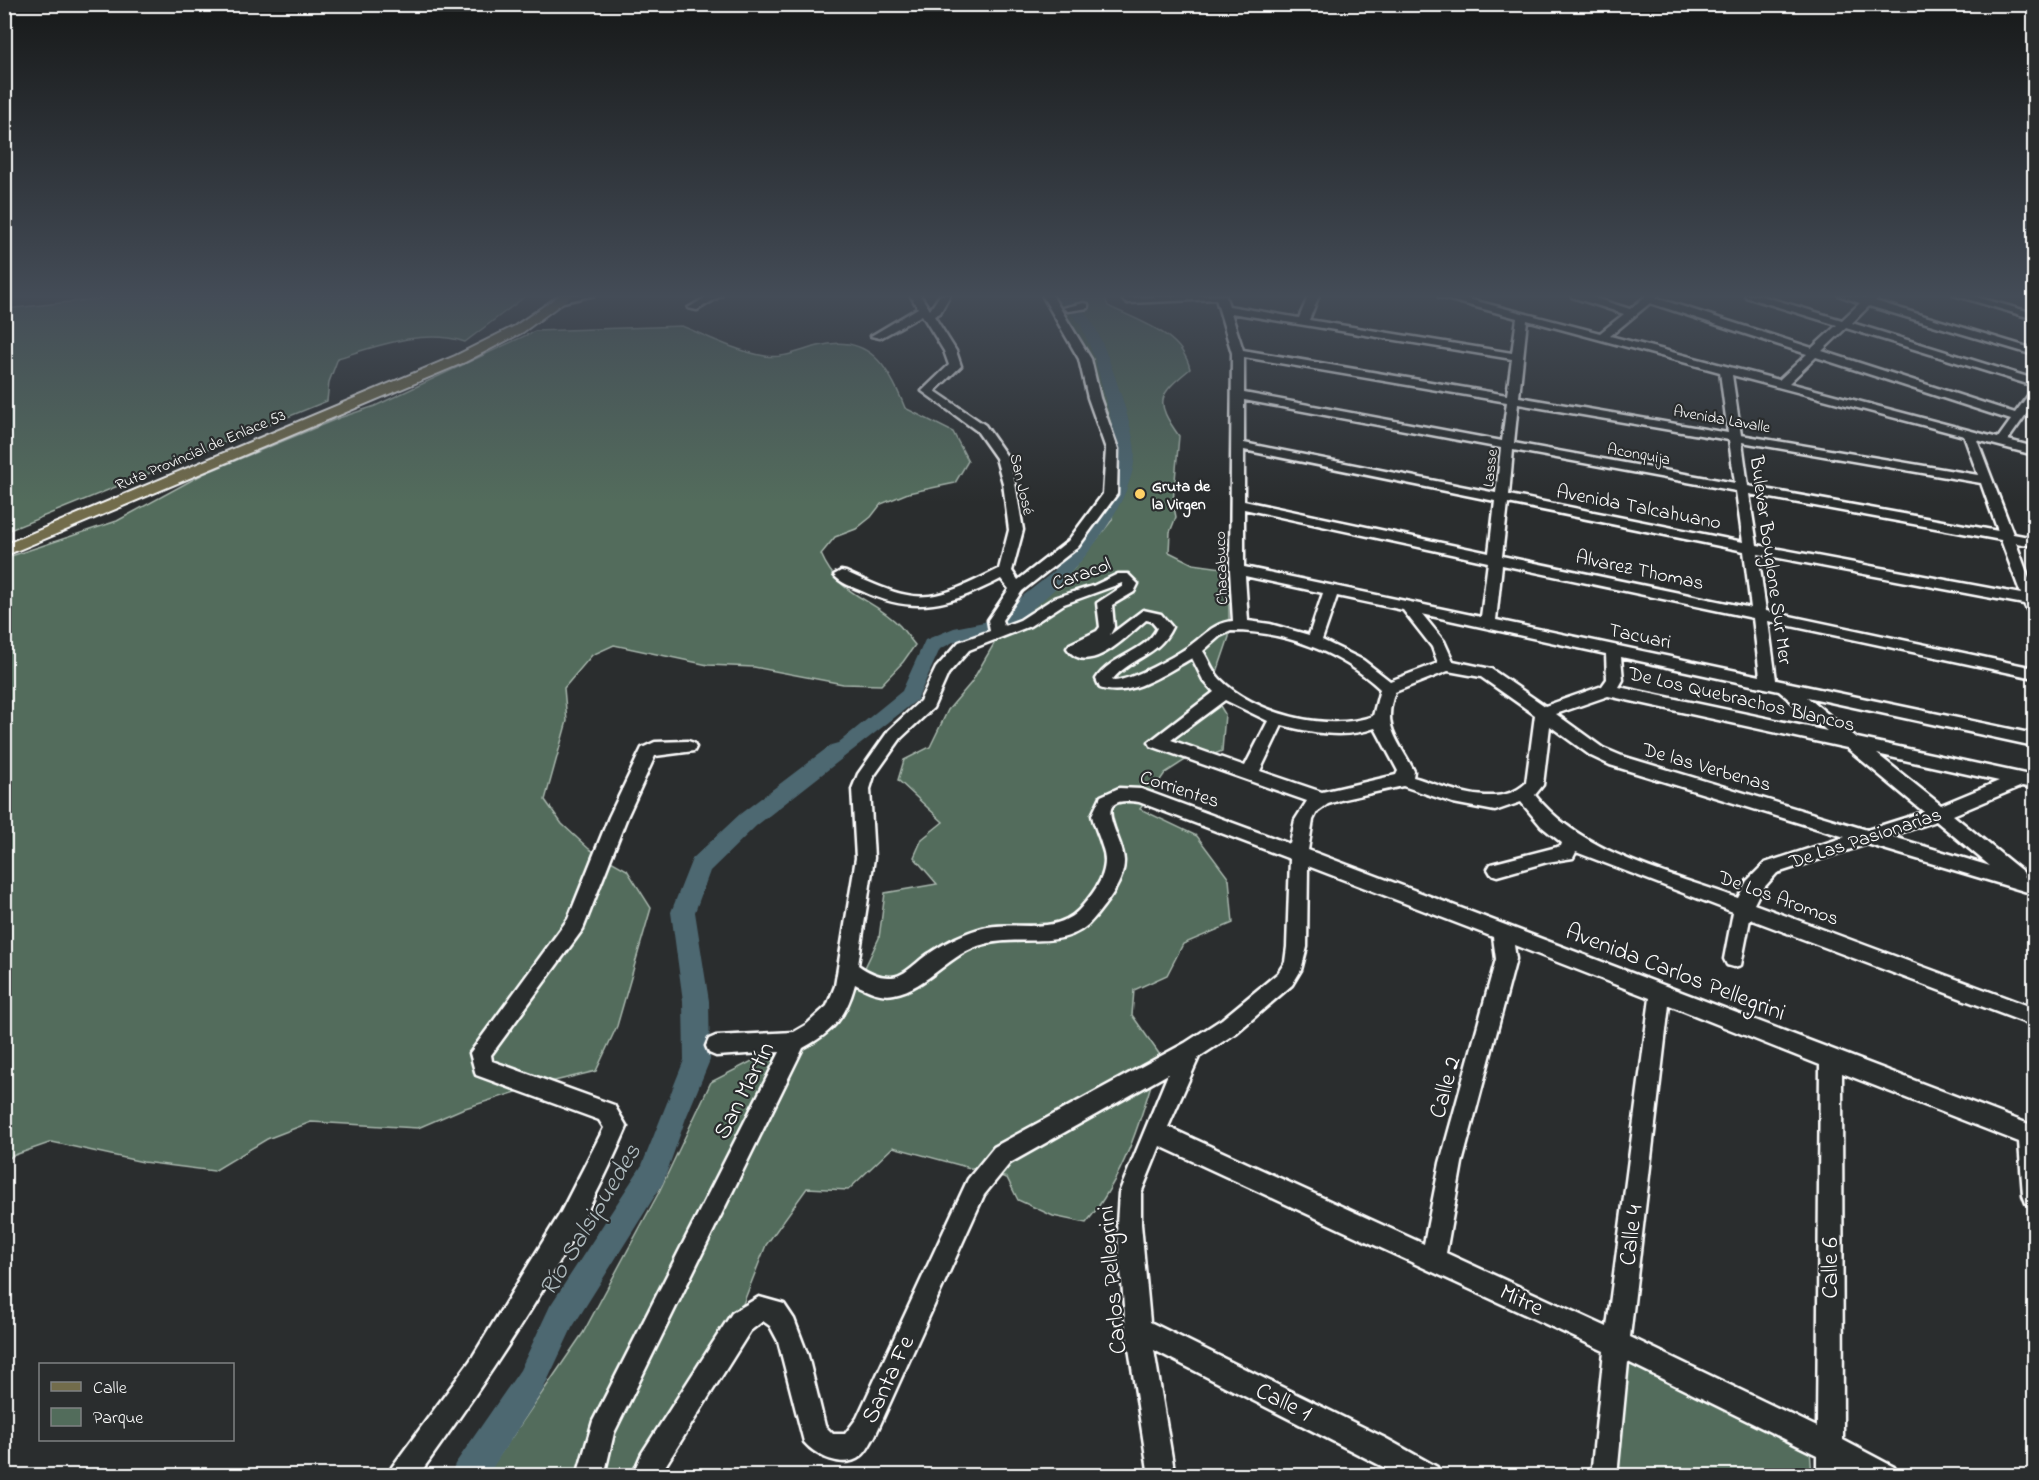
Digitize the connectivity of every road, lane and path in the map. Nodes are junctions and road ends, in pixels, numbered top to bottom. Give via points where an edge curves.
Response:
1 (432, 364) edge
2 (446, 364) edge
3 (954, 364) edge
4 (1086, 364) edge
5 (1238, 364) edge
6 (1304, 364) edge
7 (1516, 364) edge
8 (1700, 364) edge
9 (1802, 364) edge
10 (1852, 364) edge
11 (1973, 364) edge
12 (1726, 371) junction
13 (2034, 383) edge
14 (1780, 385) junction
15 (2034, 395) edge
16 (1239, 396) junction
17 (1513, 399) junction
18 (2017, 418) junction
19 (1969, 434) junction
20 (1736, 438) junction
21 (2001, 442) junction
22 (1237, 445) junction
23 (1508, 446) junction
24 (2034, 451) edge
25 (1986, 480) junction
26 (1743, 488) junction
27 (1502, 499) junction
28 (1237, 504) junction
29 (2009, 537) junction
30 (4, 542) edge
31 (2034, 542) edge
32 (1751, 548) junction
33 (4, 551) edge
34 (1495, 558) junction
35 (1237, 570) junction
36 (1005, 571) junction
37 (842, 575) dead end
38 (1017, 588) junction
39 (1331, 592) junction
40 (2033, 604) edge
41 (1408, 607) junction
42 (1760, 614) junction
43 (1488, 623) junction
44 (996, 627) junction
45 (1241, 627) junction
46 (1314, 642) junction
47 (1194, 651) junction
48 (1613, 651) junction
49 (1447, 665) junction
50 (2034, 673) edge
51 (1776, 684) junction
52 (1388, 688) junction
53 (1608, 690) junction
54 (1224, 693) junction
55 (1543, 715) junction
56 (1278, 717) junction
57 (1380, 720) junction
58 (2034, 740) edge
59 (1849, 744) junction
60 (688, 747) dead end
61 (1250, 774) junction
62 (1403, 780) junction
63 (2028, 781) edge
64 (1525, 794) junction
65 (1322, 799) junction
66 (1938, 814) junction
67 (1872, 836) junction
68 (1572, 842) junction
69 (1300, 853) junction
70 (1497, 868) dead end
71 (2031, 888) edge
72 (1744, 908) junction
73 (1502, 932) junction
74 (1734, 959) dead end
75 (850, 970) junction
76 (1660, 995) junction
77 (2034, 1017) edge
78 (796, 1041) junction
79 (716, 1046) dead end
80 (1192, 1050) junction
81 (1831, 1060) junction
82 (1154, 1132) junction
83 (2032, 1136) edge
84 (2034, 1195) edge
85 (1433, 1258) junction
86 (1138, 1329) junction
87 (1617, 1344) junction
88 (1829, 1448) junction
89 (401, 1476) edge
90 (590, 1476) edge
91 (645, 1476) edge
92 (1162, 1476) edge
93 (1428, 1476) edge
94 (1604, 1476) edge
95 (1830, 1476) edge
96 (1885, 1476) edge

1 - 30 main road, Ruta Provincial de Enlace 53
2 - 33 main road, Ruta Provincial de Enlace 53
3 - 36 street, San José via 928,391 981,428 1002,458 1016,530
4 - 38 street via 1113,449 1110,494 1073,544
5 - 16 street, Chacabuco
6 - 17 street, Avenida Lavalle
7 - 17 street, Lasse
8 - 12 street
9 - 14 street
10 - 18 street
11 - 13 street
12 - 14 street
12 - 20 street, Bulevar Bouglone Sur Mer
14 - 19 street
15 - 18 street
16 - 22 street, Chacabuco
16 - 23 street, Aconquija
17 - 20 street, Avenida Lavalle
17 - 23 street, Lasse
18 - 21 street
19 - 21 street
19 - 25 street
20 - 25 street, Avenida Lavalle
20 - 26 street, Bulevar Bouglone Sur Mer
21 - 24 street
22 - 27 street, Avenida Talcahuano
22 - 28 street, Chacabuco
23 - 26 street, Aconquija
23 - 27 street, Lasse
25 - 29 street
26 - 29 street, Aconquija
26 - 32 street, Bulevar Bouglone Sur Mer
27 - 32 street, Avenida Talcahuano
27 - 34 street, Lasse
28 - 34 street, Alvarez Thomas
28 - 35 street, Chacabuco
29 - 31 street, Aconquija
29 - 40 street
32 - 40 street, Avenida Talcahuano
32 - 42 street, Bulevar Bouglone Sur Mer
34 - 42 street, Alvarez Thomas
34 - 43 street, Lasse
35 - 39 street, Tacuari
35 - 45 street, Chacabuco
36 - 37 street via 968,588 916,603 896,599
36 - 38 street
38 - 44 street
39 - 41 street, Tacuari
39 - 46 street
41 - 43 street, Tacuari
41 - 49 street via 1439,645
42 - 50 street, Alvarez Thomas
42 - 51 street, Bulevar Bouglone Sur Mer
43 - 48 street, Tacuari
44 - 47 street, Caracol via 1024,623 1059,601 1123,577 1131,584 1129,589 1104,603 1107,627 1103,634 1075,648 1080,654 1102,649 1143,615 1156,617 1165,627 1146,650 1107,674 1106,684 1120,686
44 - 75 street, San Martín via 964,646 941,672 927,704 895,734 866,774 861,789 865,858
45 - 46 street
45 - 47 street, Caracol via 1215,632
46 - 52 street via 1360,664
47 - 54 street via 1205,672
48 - 51 street, Tacuari
48 - 53 street via 1615,680
49 - 52 street
49 - 55 street, De las Verbenas via 1494,678
51 - 58 street, Tacuari
51 - 59 street
52 - 57 street via 1379,708
53 - 55 street, De Los Quebrachos Blancos via 1556,706
53 - 59 street, De Los Quebrachos Blancos
54 - 56 street via 1256,711
54 - 61 street via 1156,742
55 - 64 street via 1534,785
55 - 67 street, De las Verbenas via 1596,752 1616,761
56 - 57 street via 1344,729
56 - 61 street
57 - 62 street via 1384,735 1406,771
59 - 63 street, De Los Quebrachos Blancos
59 - 66 street
60 - 89 street via 655,748 648,752 576,924 480,1053 483,1068 606,1112 616,1127 569,1220 479,1370
61 - 65 street
62 - 64 street via 1495,804
62 - 65 street
63 - 66 street, De Las Pasionarias
64 - 68 street, De Los Aromos via 1548,824
65 - 69 street via 1311,807 1304,820
66 - 67 street, De Las Pasionarias
66 - 71 street
67 - 71 street, De las Verbenas
67 - 72 street, De Las Pasionarias via 1771,868 1756,879
68 - 70 street via 1567,854
68 - 72 street, De Los Aromos
69 - 73 street, Avenida Carlos Pellegrini
69 - 75 street, Corrientes via 1141,796 1111,797 1102,806 1100,820 1115,859 1112,877 1084,918 1053,933 999,932 971,939 928,964 913,979 889,986 866,981
69 - 80 street via 1294,964 1285,979 1229,1026
72 - 74 street, De Las Pasionarias
72 - 77 street, De Los Aromos
73 - 76 street, Avenida Carlos Pellegrini
73 - 85 street, Calle 2 via 1506,959 1451,1163
75 - 78 street, San Martín via 836,1012
76 - 81 street, Avenida Carlos Pellegrini
76 - 87 street, Calle 4
78 - 79 street
78 - 90 street, San Martín via 602,1430
80 - 82 street, Carlos Pellegrini
80 - 91 street, Santa Fe via 1002,1155 991,1167 976,1187 866,1427 852,1447 829,1447 813,1432 788,1333 778,1315 759,1309 741,1322
81 - 83 street, Avenida Carlos Pellegrini
81 - 88 street, Calle 6
82 - 85 street, Mitre
82 - 86 street, Carlos Pellegrini via 1130,1193
83 - 84 street
85 - 87 street, Mitre
86 - 92 street, Carlos Pellegrini
86 - 93 street, Calle 1
87 - 88 street, Mitre
87 - 94 street, Calle 4
88 - 95 street, Calle 6
88 - 96 street, Mitre

